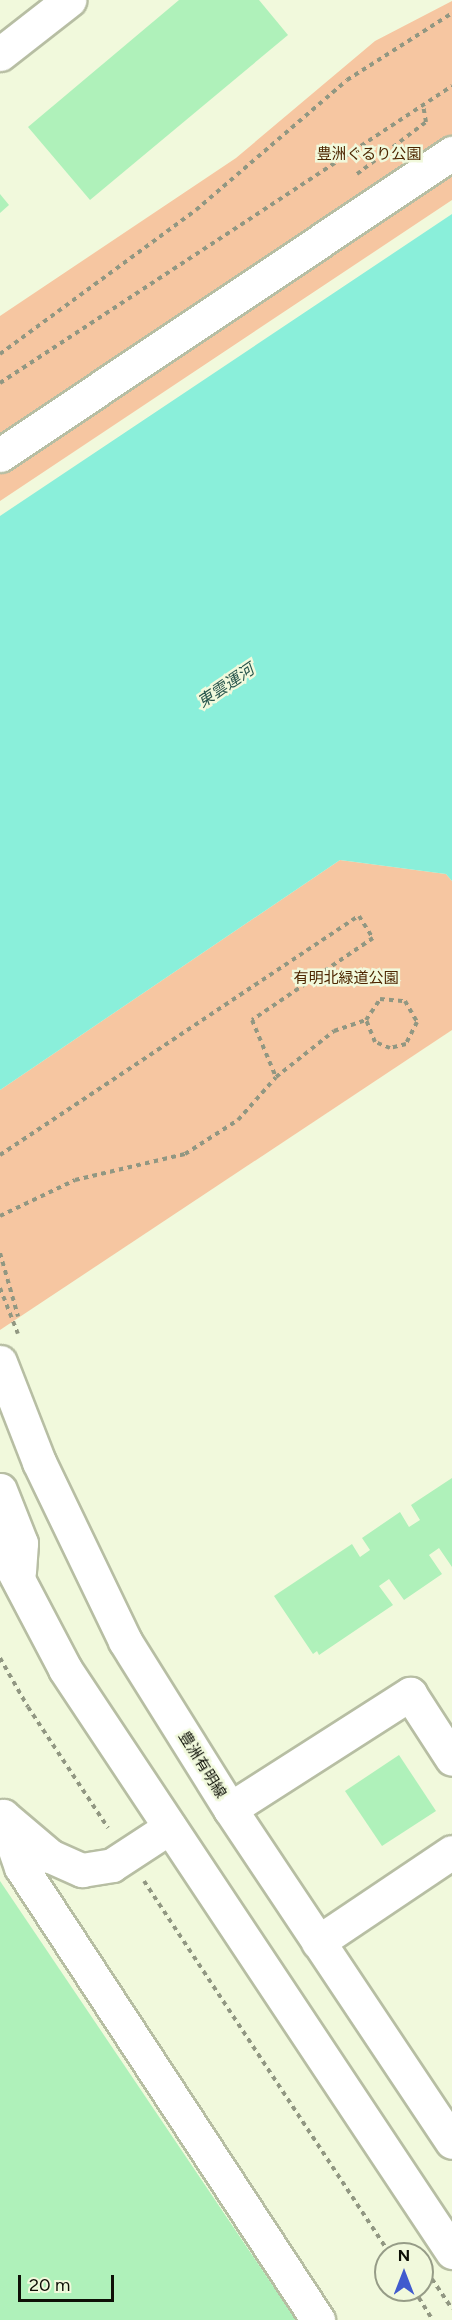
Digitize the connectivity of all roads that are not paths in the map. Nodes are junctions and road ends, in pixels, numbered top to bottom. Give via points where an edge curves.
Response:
1 (69, 0) edge
2 (0, 54) edge
3 (452, 153) edge
4 (0, 455) edge
5 (12, 1353) edge
6 (39, 1462) junction
7 (0, 1481) edge
8 (0, 1490) edge
9 (0, 1545) edge
10 (18, 1586) junction
11 (452, 1759) edge
12 (230, 1809) junction
13 (2, 1814) edge
14 (170, 1827) junction
15 (452, 1852) edge
16 (318, 1942) junction
17 (452, 2142) edge
18 (440, 2262) edge
19 (318, 2320) edge

1 - 2 main road
3 - 4 main road
5 - 6 main road, 豊洲有明線
6 - 7 main road via 14,1466
6 - 12 main road, 豊洲有明線 via 124,1641
8 - 10 main road via 21,1543
9 - 10 main road
10 - 14 main road via 65,1669
11 - 12 main road via 410,1694
12 - 16 main road, 豊洲有明線
13 - 14 main road via 50,1856 82,1870 99,1870
13 - 19 main road via 21,1866
14 - 18 main road
15 - 16 main road
16 - 17 main road, 豊洲有明線

